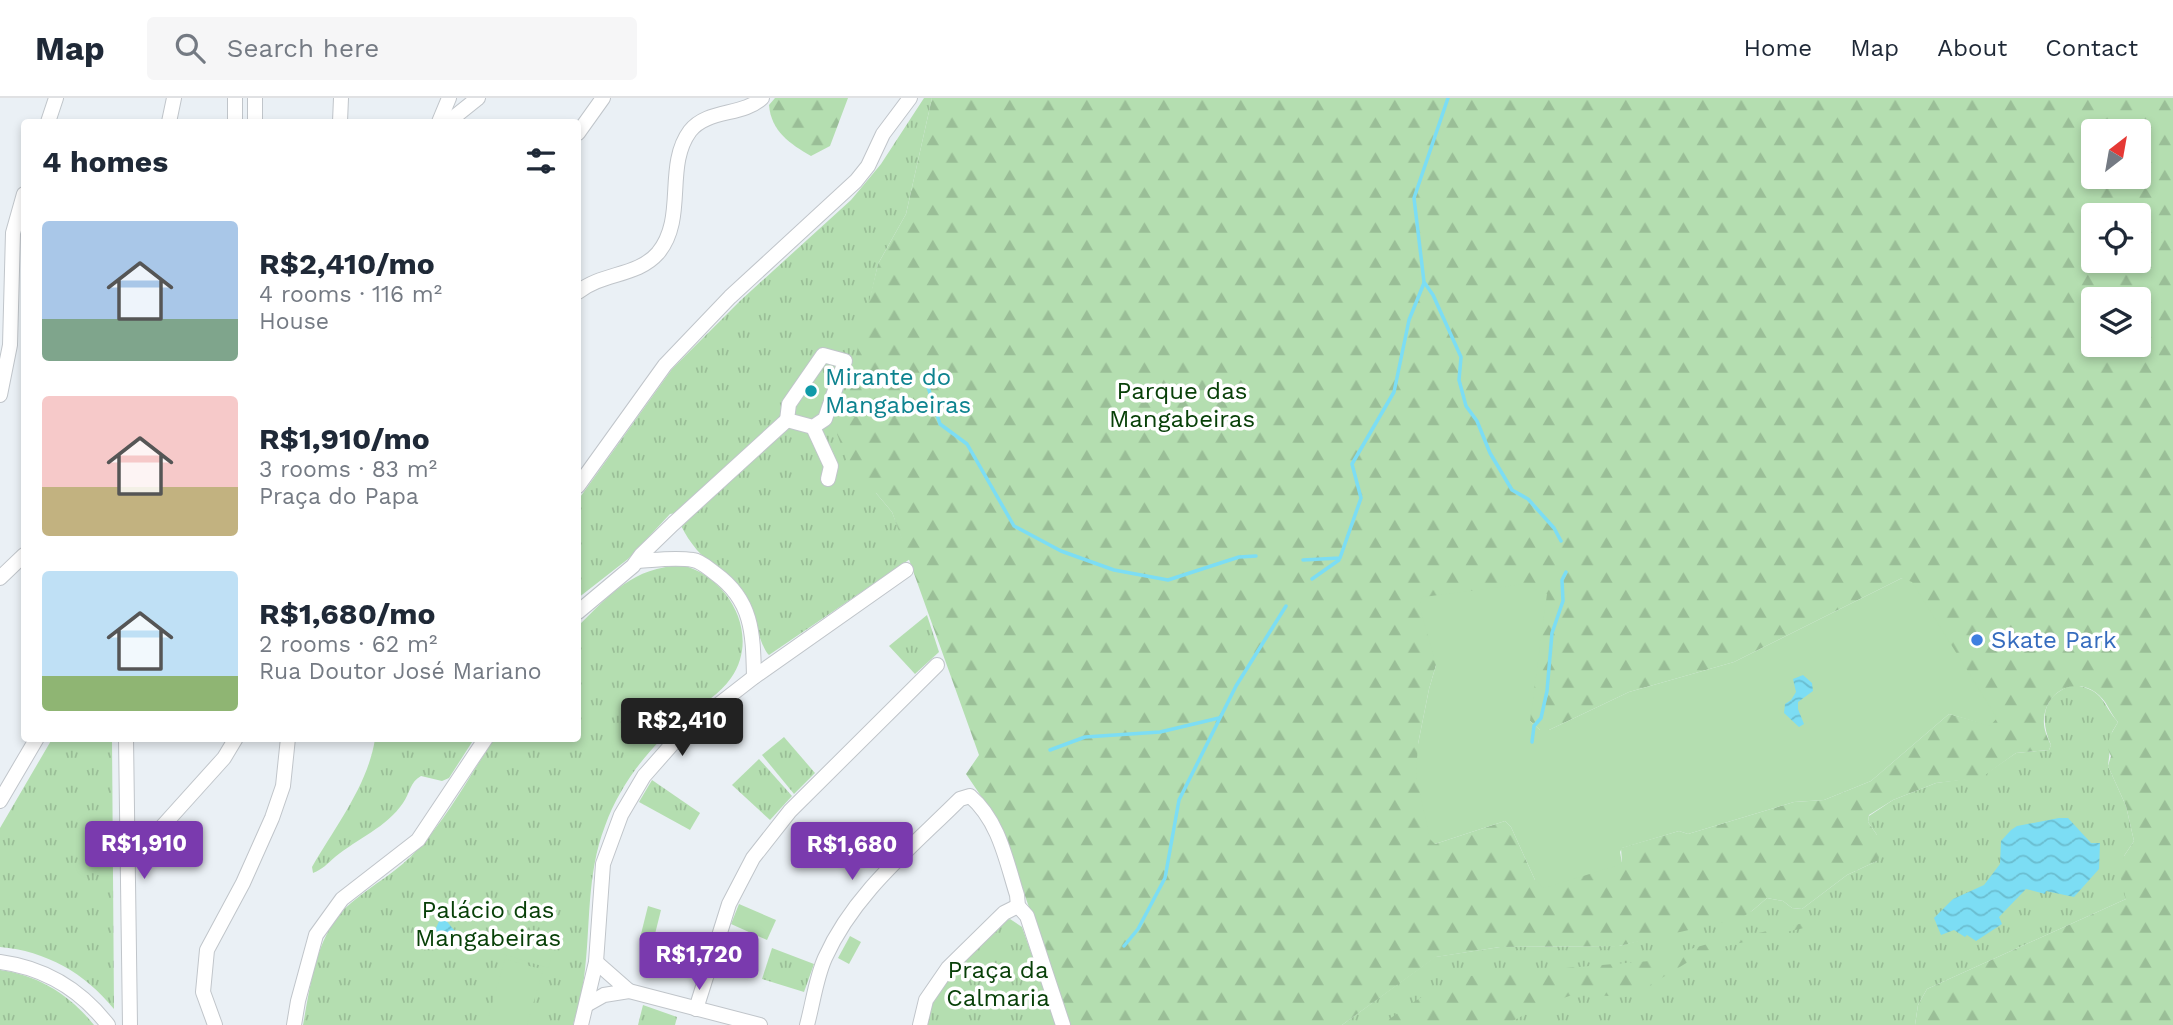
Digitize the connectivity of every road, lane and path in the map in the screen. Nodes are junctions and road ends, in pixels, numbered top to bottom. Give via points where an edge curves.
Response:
1 (56, 98) edge
2 (174, 98) edge
3 (235, 98) edge
4 (255, 98) edge
5 (341, 98) edge
6 (449, 98) edge
7 (478, 98) edge
8 (603, 98) edge
9 (762, 98) edge
10 (910, 98) edge
11 (49, 119) edge
12 (170, 119) edge
13 (235, 119) edge
14 (255, 119) edge
15 (340, 119) edge
16 (440, 119) edge
17 (452, 119) edge
18 (581, 130) edge
19 (21, 205) edge
20 (581, 290) edge
21 (0, 394) edge
22 (787, 420) junction
23 (813, 427) junction
24 (828, 479) dead end
25 (581, 482) edge
26 (21, 558) edge
27 (638, 561) junction
28 (906, 570) dead end
29 (0, 578) edge
30 (581, 609) edge
31 (937, 666) dead end
32 (754, 677) junction
33 (35, 742) edge
34 (126, 742) edge
35 (234, 742) edge
36 (288, 742) edge
37 (483, 742) edge
38 (16, 774) junction
39 (0, 776) edge
40 (0, 801) edge
41 (160, 829) dead end
42 (1018, 906) junction
43 (0, 962) edge
44 (596, 962) junction
45 (629, 991) junction
46 (588, 1004) junction
47 (696, 1009) junction
48 (108, 1025) edge
49 (130, 1025) edge
50 (215, 1025) edge
51 (294, 1025) edge
52 (581, 1025) edge
53 (760, 1025) edge
54 (807, 1025) edge
55 (920, 1025) edge
56 (1063, 1025) edge

1 - 11 street
2 - 12 street
3 - 13 street
4 - 14 street
5 - 15 street
6 - 16 street
7 - 17 street
8 - 18 street
9 - 20 street via 705,119 692,129 680,148 674,218 658,252 642,267 602,278
10 - 25 street via 856,181 730,297 665,365
19 - 21 street via 13,233 10,345
22 - 23 street
22 - 23 street via 789,404 823,355 845,361 825,419
22 - 27 street
23 - 24 street via 831,466
26 - 29 street
27 - 30 street
27 - 32 street via 696,560 728,583 751,622
28 - 32 street
31 - 47 street via 790,811 754,858 729,904
32 - 44 street via 682,733 644,776 621,815 603,864
33 - 38 street
34 - 49 street
35 - 41 street
36 - 50 street via 283,786 272,818 206,950 203,992
37 - 51 street via 418,841 342,899 316,935
38 - 39 street
38 - 40 street
42 - 54 street via 993,822 970,796 960,799 861,898 824,961
42 - 55 street via 1003,912 948,968 926,1000
42 - 56 street via 1027,916
43 - 48 street via 60,980
44 - 45 street
44 - 46 street
45 - 46 street via 604,995
45 - 47 street
46 - 52 street
47 - 53 street

